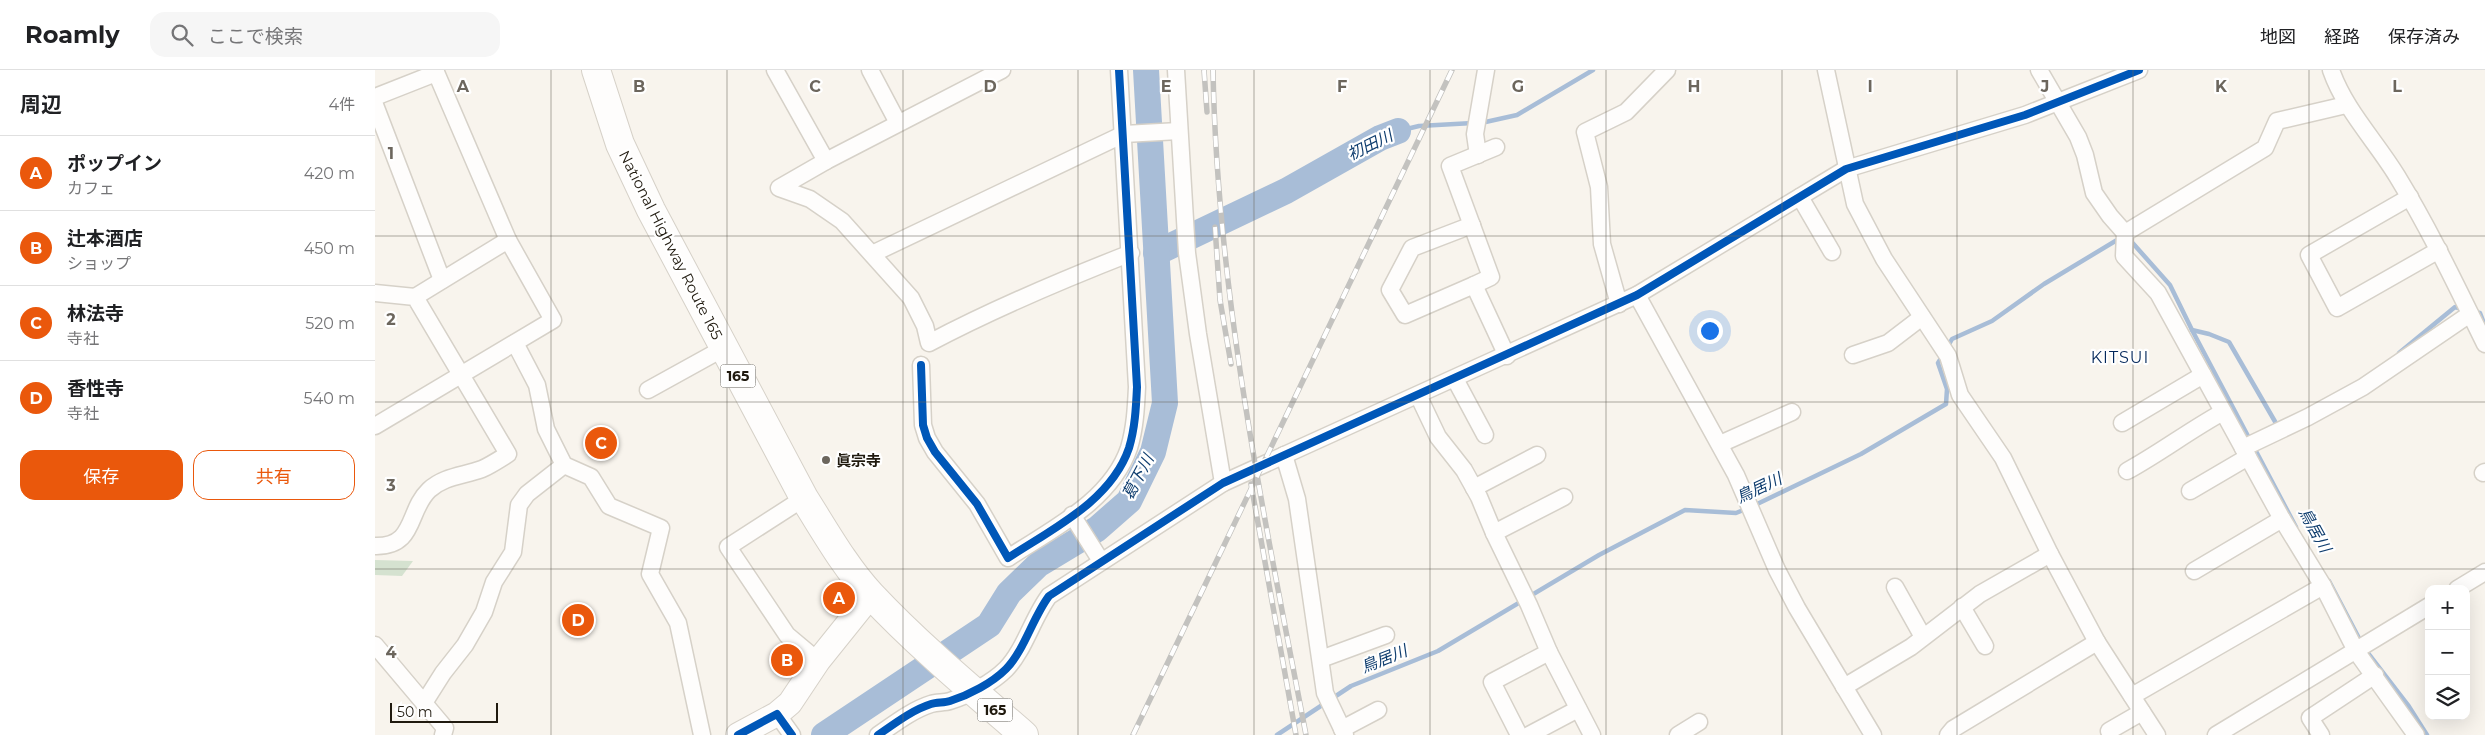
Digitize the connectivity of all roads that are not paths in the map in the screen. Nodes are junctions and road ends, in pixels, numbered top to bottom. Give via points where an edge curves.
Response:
1 (597, 70) edge
2 (775, 70) edge
3 (870, 70) edge
4 (1002, 70) edge
5 (1119, 70) edge
6 (1176, 70) edge
7 (1487, 70) edge
8 (1667, 70) edge
9 (1826, 70) edge
10 (2039, 70) edge
11 (2139, 70) edge
12 (2331, 70) edge
13 (436, 72) edge
14 (973, 76) edge
15 (375, 97) edge
16 (2059, 102) junction
17 (375, 105) edge
18 (2346, 105) junction
19 (898, 123) junction
20 (1174, 131) junction
21 (1124, 134) junction
22 (1497, 147) dead end
23 (1478, 154) junction
24 (826, 161) junction
25 (1846, 169) junction
26 (2410, 197) junction
27 (1800, 198) junction
28 (1472, 225) junction
29 (2125, 232) junction
30 (508, 240) junction
31 (2439, 250) junction
32 (1832, 252) dead end
33 (1131, 253) junction
34 (872, 254) junction
35 (442, 280) junction
36 (1474, 285) junction
37 (375, 293) edge
38 (1637, 296) junction
39 (415, 297) junction
40 (1619, 304) junction
41 (2468, 310) junction
42 (1922, 317) junction
43 (515, 343) junction
44 (2485, 344) edge
45 (723, 348) junction
46 (1853, 355) dead end
47 (1507, 356) junction
48 (921, 365) dead end
49 (462, 374) junction
50 (2203, 375) junction
51 (1455, 379) junction
52 (648, 390) dead end
53 (1419, 395) junction
54 (1792, 412) dead end
55 (2223, 412) junction
56 (2121, 424) dead end
57 (375, 426) edge
58 (1485, 435) dead end
59 (1720, 444) junction
60 (2249, 449) junction
61 (1284, 455) junction
62 (1537, 455) dead end
63 (564, 464) junction
64 (2127, 471) dead end
65 (1223, 482) junction
66 (1474, 488) junction
67 (2190, 491) dead end
68 (1564, 496) dead end
69 (804, 498) junction
70 (1072, 515) junction
71 (2282, 519) junction
72 (1493, 533) junction
73 (375, 546) edge
74 (2050, 554) junction
75 (1101, 561) junction
76 (2194, 571) dead end
77 (2485, 572) edge
78 (2464, 585) edge
79 (2323, 586) junction
80 (1895, 587) dead end
81 (871, 595) junction
82 (1963, 607) junction
83 (2425, 609) edge
84 (1386, 635) dead end
85 (1923, 637) junction
86 (2097, 642) junction
87 (375, 646) edge
88 (1985, 646) dead end
89 (2362, 648) junction
90 (1549, 652) junction
91 (1321, 659) junction
92 (818, 662) junction
93 (2375, 676) junction
94 (1843, 687) junction
95 (971, 688) junction
96 (2132, 696) junction
97 (424, 703) junction
98 (1578, 709) junction
99 (1378, 710) dead end
100 (2142, 712) junction
101 (1699, 722) dead end
102 (783, 728) edge
103 (2109, 731) dead end
104 (1343, 732) edge
105 (1867, 733) edge
106 (443, 735) edge
107 (702, 735) edge
108 (738, 735) edge
109 (878, 735) edge
110 (1024, 735) edge
111 (1519, 735) edge
112 (1529, 735) edge
113 (1593, 735) edge
114 (1678, 735) edge
115 (1948, 735) edge
116 (2157, 735) edge
117 (2216, 735) edge
118 (2321, 735) edge
119 (2417, 735) edge

1 - 45 highway, National Highway Route 165 / 165 via 620,144
2 - 24 street
3 - 19 street
4 - 14 street
5 - 21 street
6 - 20 street
7 - 23 street via 1475,134
8 - 40 street via 1626,112 1585,132 1599,187 1602,244
9 - 25 street
10 - 16 street
11 - 16 street
12 - 18 street
13 - 15 street
13 - 30 street
14 - 19 street
16 - 25 street via 1999,124
16 - 29 street via 2082,146 2094,192
17 - 35 street
18 - 26 street
18 - 29 street via 2277,121 2265,148
19 - 24 street
20 - 21 street
20 - 65 street via 1198,334
21 - 33 street
21 - 34 street
22 - 23 street
23 - 28 street via 1450,166
24 - 34 street via 779,188 810,199 828,210
25 - 27 street
25 - 42 street via 1859,212 1884,259
26 - 31 street
26 - 31 street via 2309,255 2337,308
27 - 32 street
27 - 38 street
28 - 36 street via 1491,277
28 - 36 street via 1412,248 1391,290 1405,315
29 - 50 street via 2124,256 2159,293
30 - 35 street
30 - 43 street via 553,320
31 - 41 street
33 - 34 street via 982,315 929,343 915,304
33 - 70 street via 1136,418 1129,449 1117,473 1100,494
35 - 39 street
36 - 47 street
37 - 39 street
38 - 40 street
38 - 59 street
39 - 49 street
40 - 47 street
41 - 44 street
41 - 60 street via 2363,387
42 - 46 street via 1888,343
42 - 74 street via 1948,356 1960,395 2003,458
43 - 49 street
43 - 63 street via 537,386 546,429
45 - 52 street
45 - 69 highway, National Highway Route 165 / 165
47 - 51 street
48 - 70 street via 923,425 927,438 977,504 1008,558
49 - 57 street
49 - 73 street via 508,454 483,468 436,484 421,501 404,536 389,546
50 - 55 street
50 - 56 street
51 - 53 street
51 - 58 street
53 - 61 street
53 - 66 street via 1438,437
54 - 59 street
55 - 60 street
55 - 64 street
59 - 94 street via 1797,608
60 - 67 street
60 - 71 street
61 - 65 street
61 - 91 street via 1297,499
62 - 66 street
63 - 97 street via 527,494 519,506 513,552 494,582 484,612
63 - 107 street via 591,477 609,506 661,528 651,574 678,623
65 - 75 street
66 - 72 street
68 - 72 street
69 - 81 highway, National Highway Route 165 / 165
69 - 92 street via 728,547 787,635
70 - 75 street
71 - 76 street
71 - 79 street
72 - 90 street
74 - 82 street
74 - 86 street
75 - 95 street via 1049,596 1006,669
77 - 78 street
79 - 89 street
79 - 96 street
80 - 85 street
81 - 92 main road
81 - 95 highway, National Highway Route 165 / 165
82 - 85 street
82 - 88 street
83 - 89 street
84 - 91 street
85 - 94 street
86 - 96 street
86 - 115 street
87 - 97 street
89 - 93 street
89 - 117 street
90 - 98 street
90 - 111 street via 1492,682
91 - 104 street via 1327,700
92 - 102 main road via 790,703
93 - 118 street via 2310,718
93 - 119 street
94 - 105 street
95 - 109 street via 949,702 931,704 900,719
95 - 110 highway, National Highway Route 165 / 165
96 - 100 street
97 - 106 street via 445,728
98 - 112 street
98 - 113 street
99 - 104 street
100 - 103 street
100 - 116 street
101 - 114 street
102 - 108 main road

